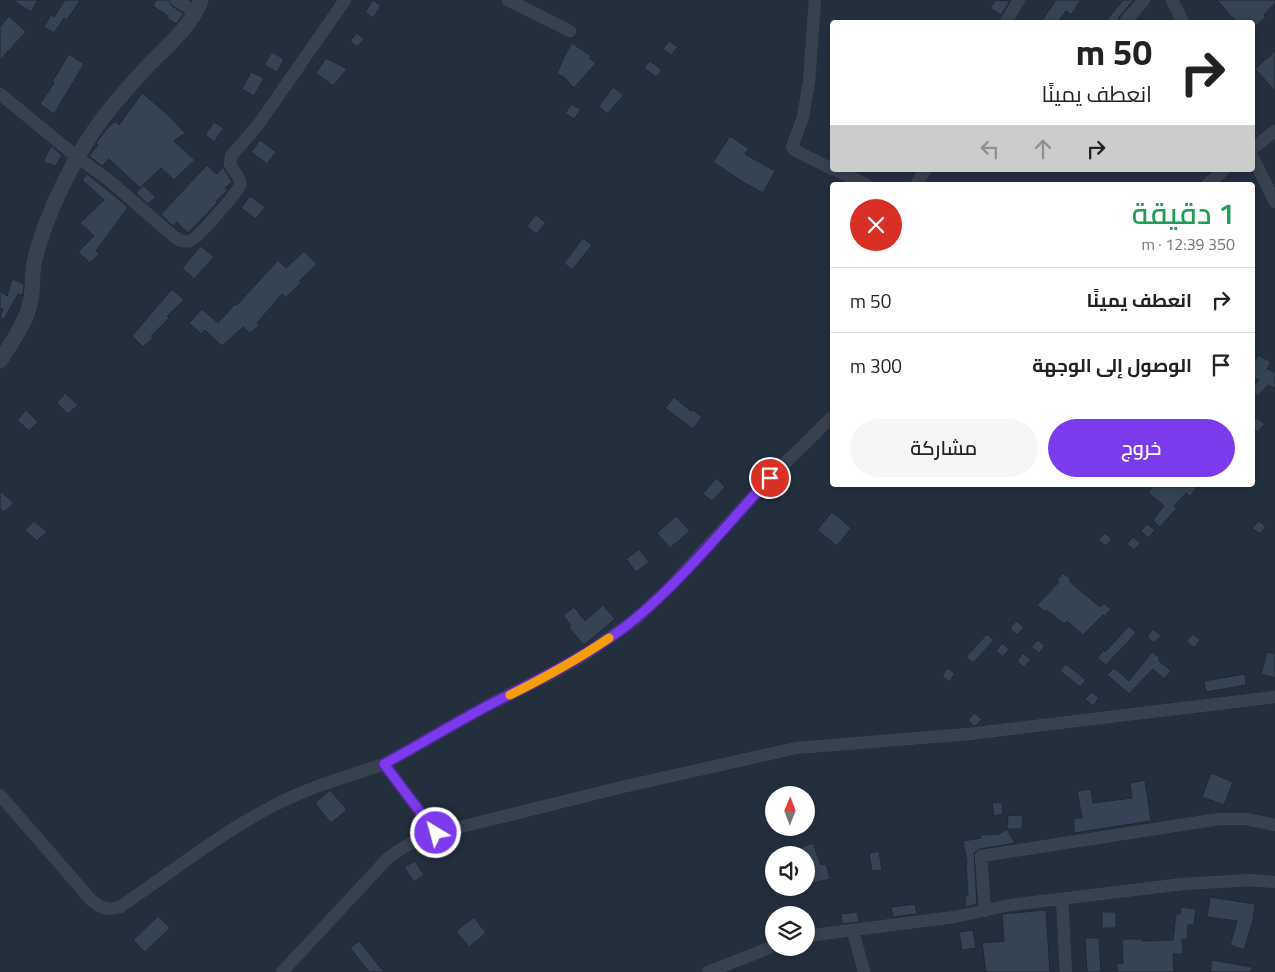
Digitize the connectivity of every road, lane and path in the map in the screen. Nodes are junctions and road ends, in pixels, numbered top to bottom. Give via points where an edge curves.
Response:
1 (176, 0) edge
2 (345, 0) edge
3 (508, 0) edge
4 (815, 0) edge
5 (1019, 0) edge
6 (1144, 0) edge
7 (1172, 0) edge
8 (198, 6) edge
9 (1007, 20) edge
10 (1127, 20) edge
11 (1182, 20) edge
12 (570, 31) dead end
13 (0, 94) edge
14 (1275, 131) edge
15 (1255, 147) edge
16 (78, 157) junction
17 (1255, 162) edge
18 (830, 167) edge
19 (840, 172) edge
20 (1222, 172) edge
21 (861, 182) edge
22 (1210, 182) edge
23 (1275, 202) edge
24 (0, 361) edge
25 (830, 419) edge
26 (1275, 698) edge
27 (384, 764) junction
28 (0, 795) edge
29 (1275, 825) edge
30 (436, 833) junction
31 (1275, 882) edge
32 (1062, 899) junction
33 (985, 911) junction
34 (853, 931) junction
35 (815, 935) edge
36 (765, 950) edge
37 (282, 972) edge
38 (708, 972) edge
39 (864, 972) edge
40 (1066, 972) edge

1 - 8 street
2 - 16 street via 258,125 231,156 230,164 239,179 239,186 192,240 180,241
3 - 12 street
4 - 18 street via 809,82 792,147
5 - 9 street
6 - 10 street
7 - 11 street
8 - 16 street via 170,44 112,106
13 - 16 street
14 - 15 street
16 - 24 street via 37,251 30,305
17 - 23 street
19 - 21 street
20 - 22 street
25 - 27 street via 770,478 670,587 636,618 586,654
26 - 30 street via 969,734 796,748
27 - 28 street via 274,805 112,910 92,901
27 - 30 street
29 - 33 street via 1219,818 981,856
30 - 37 street via 403,846 388,858
31 - 32 street via 1225,881
32 - 33 street
32 - 40 street
33 - 34 street
34 - 35 street
34 - 39 street
36 - 38 street

